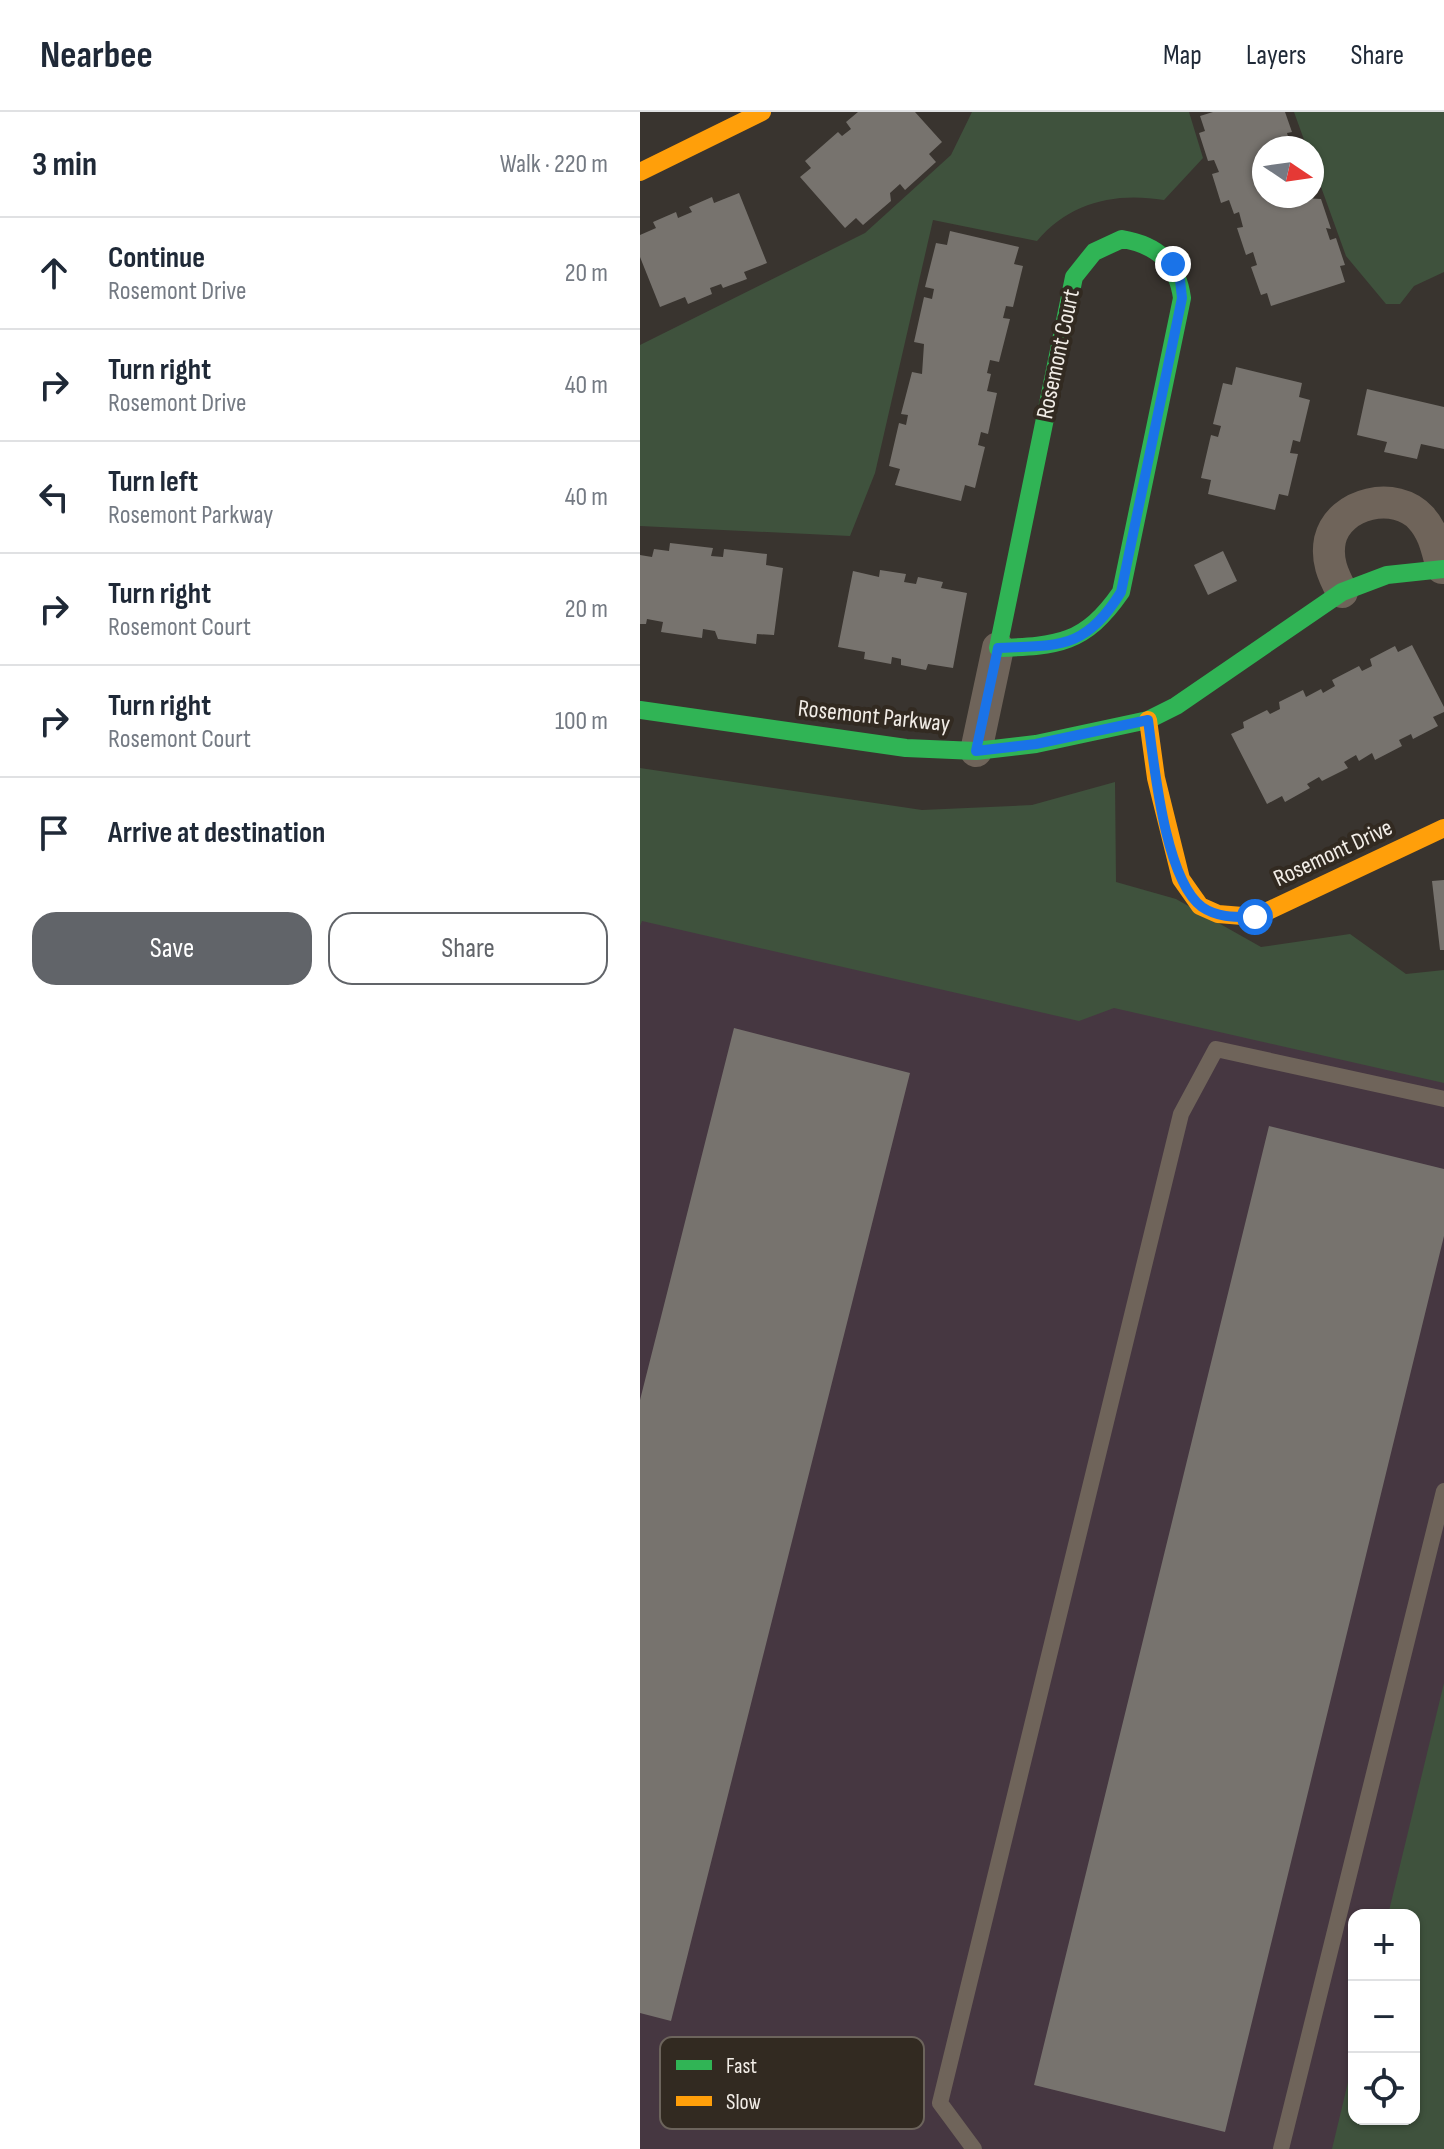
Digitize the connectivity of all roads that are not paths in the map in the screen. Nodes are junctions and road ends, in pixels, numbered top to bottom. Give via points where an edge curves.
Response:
1 (762, 112) edge
2 (640, 172) edge
3 (1443, 568) edge
4 (1342, 592) junction
5 (998, 648) junction
6 (640, 710) edge
7 (1148, 720) junction
8 (976, 751) junction
9 (1444, 828) edge
10 (1444, 1099) edge
11 (1444, 1491) edge
12 (974, 2149) edge
13 (1281, 2149) edge

1 - 2 street
3 - 4 street, Rosemont Parkway via 1387,575
3 - 4 street via 1432,534 1419,515 1395,503 1369,503 1345,516 1330,538 1329,568
4 - 7 street, Rosemont Parkway
5 - 5 street, Rosemont Court via 1074,277 1101,245 1122,239 1144,241 1173,264 1182,298 1121,592 1103,621 1077,639
5 - 8 street, Rosemont Court
6 - 8 street, Rosemont Parkway via 906,748
7 - 8 street, Rosemont Parkway
7 - 9 street, Rosemont Drive via 1181,879 1200,906 1218,914 1255,917
10 - 12 lane via 1216,1049 1181,1114 940,2103
11 - 13 lane

